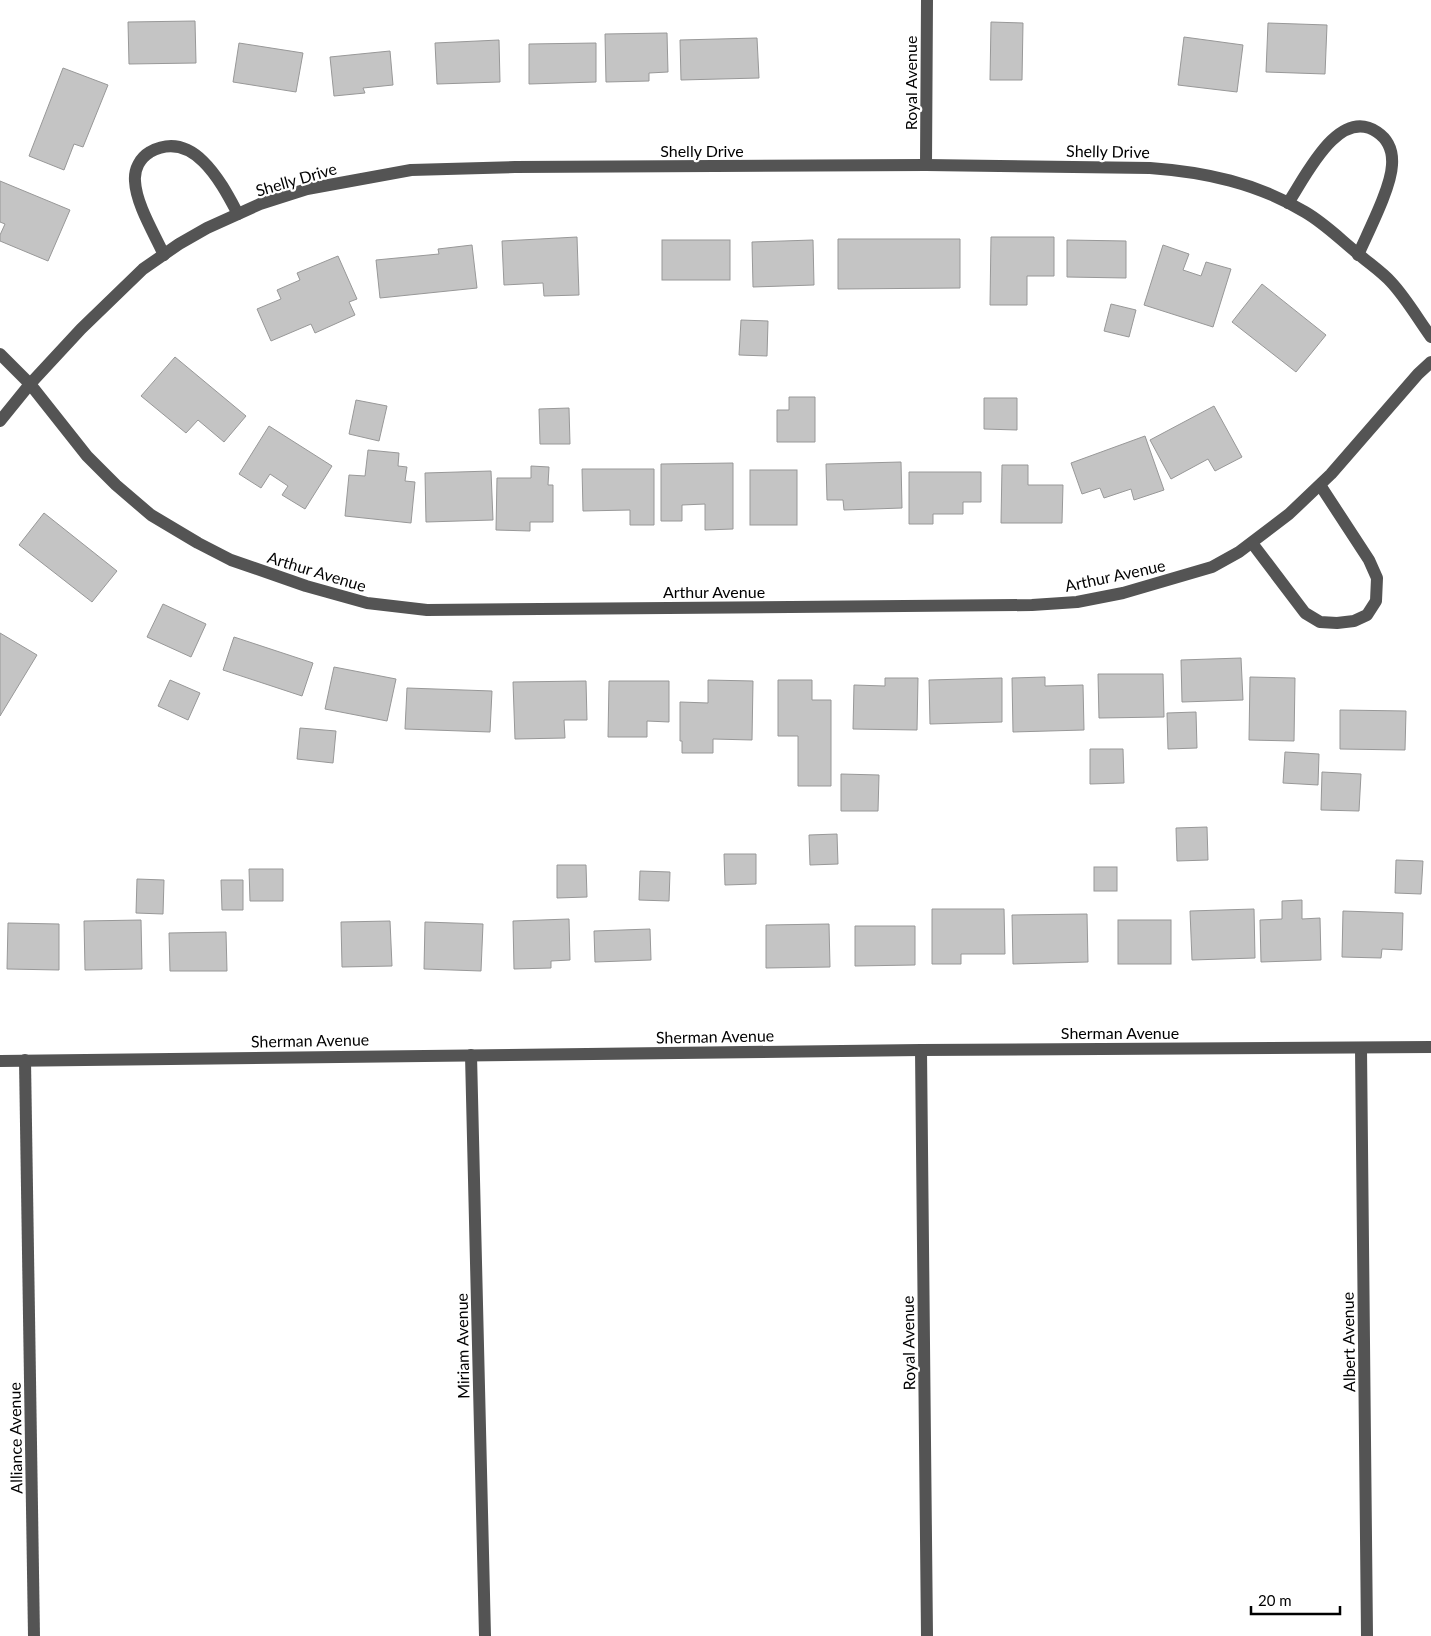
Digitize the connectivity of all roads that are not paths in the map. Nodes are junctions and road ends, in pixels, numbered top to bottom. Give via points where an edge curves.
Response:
1 (927, 0) edge
2 (926, 165) junction
3 (1288, 203) junction
4 (238, 214) junction
5 (164, 255) junction
6 (1358, 255) junction
7 (1431, 337) edge
8 (0, 354) edge
9 (1431, 362) edge
10 (30, 384) junction
11 (0, 421) edge
12 (1320, 485) junction
13 (1252, 542) junction
14 (1361, 1048) junction
15 (1431, 1048) edge
16 (921, 1050) junction
17 (471, 1054) junction
18 (25, 1060) junction
19 (0, 1061) edge
20 (34, 1636) edge
21 (485, 1636) edge
22 (927, 1636) edge
23 (1367, 1636) edge

1 - 2 street, Royal Avenue
2 - 3 street, Shelly Drive via 1180,170 1246,184
2 - 4 street, Shelly Drive via 411,170 307,189
3 - 6 street, Shelly Drive via 1321,224
3 - 6 street via 1328,144 1350,128 1360,126 1386,139 1392,151 1389,183
4 - 5 street, Shelly Drive via 207,228
4 - 5 street via 220,180 204,161 188,150 173,146 148,153 136,169 137,195
5 - 10 street, Shelly Drive via 115,296
6 - 7 street, Shelly Drive via 1390,281
8 - 10 street, Arthur Avenue
9 - 12 street, Arthur Avenue
10 - 11 street, Shelly Drive
10 - 13 street, Arthur Avenue via 87,456 151,515 231,560 367,603 427,610 1059,604 1123,593 1212,567
12 - 13 street, Arthur Avenue
12 - 13 street via 1369,560 1377,578 1376,601 1367,615 1337,623 1320,622 1305,613
14 - 15 street, Sherman Avenue
14 - 16 street, Sherman Avenue
14 - 23 street, Albert Avenue
16 - 17 street, Sherman Avenue
16 - 22 street, Royal Avenue
17 - 18 street, Sherman Avenue
17 - 21 street, Miriam Avenue
18 - 19 street, Sherman Avenue
18 - 20 street, Alliance Avenue

